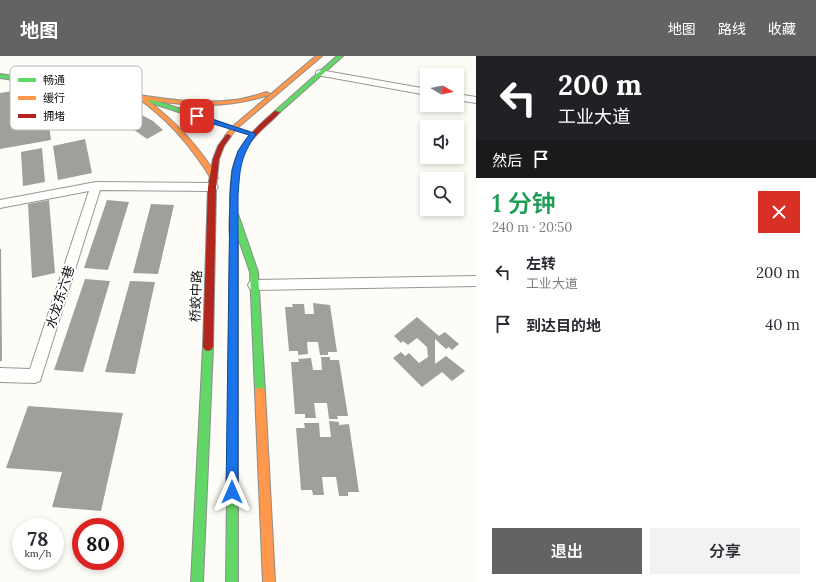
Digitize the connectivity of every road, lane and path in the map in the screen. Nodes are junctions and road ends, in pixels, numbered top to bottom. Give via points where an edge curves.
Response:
1 (319, 56) edge
2 (340, 56) edge
3 (320, 73) junction
4 (0, 76) edge
5 (10, 78) edge
6 (279, 89) junction
7 (420, 91) edge
8 (142, 97) edge
9 (142, 98) edge
10 (464, 98) edge
11 (142, 99) edge
12 (476, 100) edge
13 (234, 128) junction
14 (253, 134) junction
15 (213, 182) junction
16 (96, 186) junction
17 (0, 204) edge
18 (234, 214) junction
19 (476, 281) edge
20 (255, 285) junction
21 (0, 375) edge
22 (197, 582) edge
23 (232, 582) edge
24 (269, 582) edge

1 - 6 main road, 桥蛟中路
2 - 3 main road
3 - 7 street
3 - 14 main road
4 - 5 main road
6 - 8 main road via 237,103 194,103
6 - 13 main road, 桥蛟中路
9 - 13 main road
10 - 12 street
11 - 15 main road via 181,130 202,156
13 - 14 main road
13 - 15 main road, 桥蛟中路 via 221,146 216,159
14 - 18 main road via 241,151 236,170
15 - 16 street
15 - 22 main road, 桥蛟中路
16 - 17 street
16 - 21 street, 水龙东六巷 via 35,376
18 - 20 main road via 254,272
18 - 23 main road
19 - 20 street
20 - 24 main road

